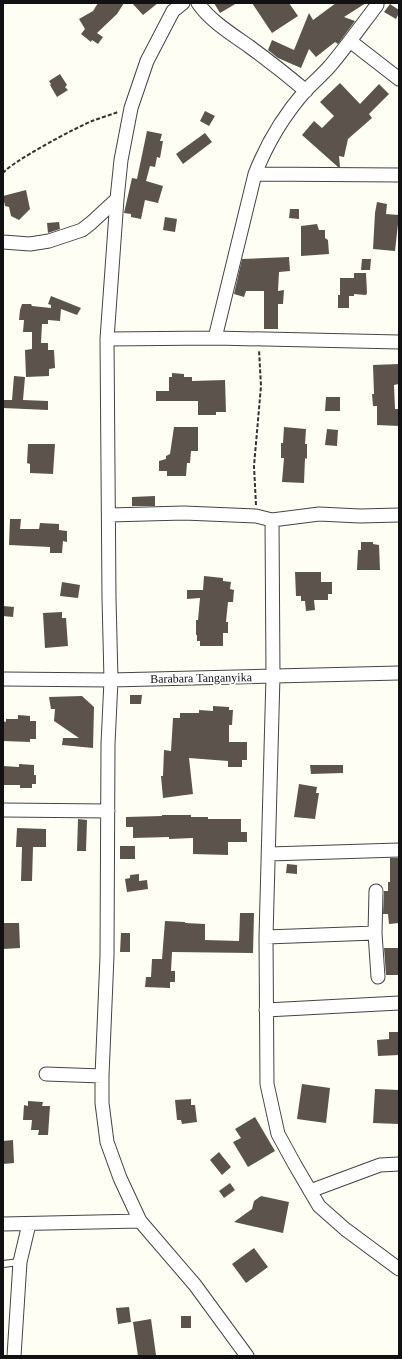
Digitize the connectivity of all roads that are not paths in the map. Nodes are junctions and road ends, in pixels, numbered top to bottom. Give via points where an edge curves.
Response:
1 (183, 3) edge
2 (198, 3) edge
3 (377, 5) dead end
4 (350, 41) junction
5 (399, 79) edge
6 (306, 91) junction
7 (255, 174) junction
8 (399, 175) edge
9 (116, 199) junction
10 (3, 242) edge
11 (215, 338) junction
12 (107, 339) junction
13 (399, 342) edge
14 (109, 515) junction
15 (399, 515) edge
16 (272, 520) junction
17 (399, 673) edge
18 (273, 676) junction
19 (3, 679) edge
20 (112, 680) junction
21 (3, 810) edge
22 (108, 811) junction
23 (399, 850) edge
24 (269, 854) junction
25 (376, 891) dead end
26 (375, 934) junction
27 (266, 937) junction
28 (378, 977) dead end
29 (399, 1002) edge
30 (266, 1010) junction
31 (46, 1074) dead end
32 (102, 1076) junction
33 (399, 1164) edge
34 (310, 1191) junction
35 (140, 1222) junction
36 (3, 1224) edge
37 (29, 1224) junction
38 (20, 1262) junction
39 (3, 1264) edge
40 (399, 1269) edge
41 (14, 1356) edge
42 (247, 1356) edge

1 - 9 street via 173,11 147,62 131,108
2 - 6 street via 223,28
3 - 4 street
4 - 5 street
4 - 6 street
6 - 7 street via 283,120 263,154
7 - 8 street
7 - 11 street
9 - 10 street via 82,230 49,241 30,244
9 - 12 street
11 - 12 street
11 - 13 street
12 - 14 street
14 - 16 street via 184,513 256,516
14 - 20 street
15 - 16 street via 319,514
16 - 18 street
17 - 18 street, Barabara Tanganyika
18 - 20 street, Barabara Tanganyika
18 - 24 street
19 - 20 street, Barabara Tanganyika
20 - 22 street via 108,744
21 - 22 street
22 - 32 street via 107,956
23 - 24 street
24 - 27 street
25 - 26 street
26 - 27 street
26 - 28 street
27 - 30 street
29 - 30 street
30 - 34 street via 267,1084 278,1134
31 - 32 street
32 - 35 street via 102,1103 108,1142 120,1178
33 - 34 street via 380,1165
34 - 40 street via 324,1211
35 - 37 street
35 - 42 street via 195,1285
36 - 37 street
37 - 38 street
38 - 39 lane
38 - 41 street

